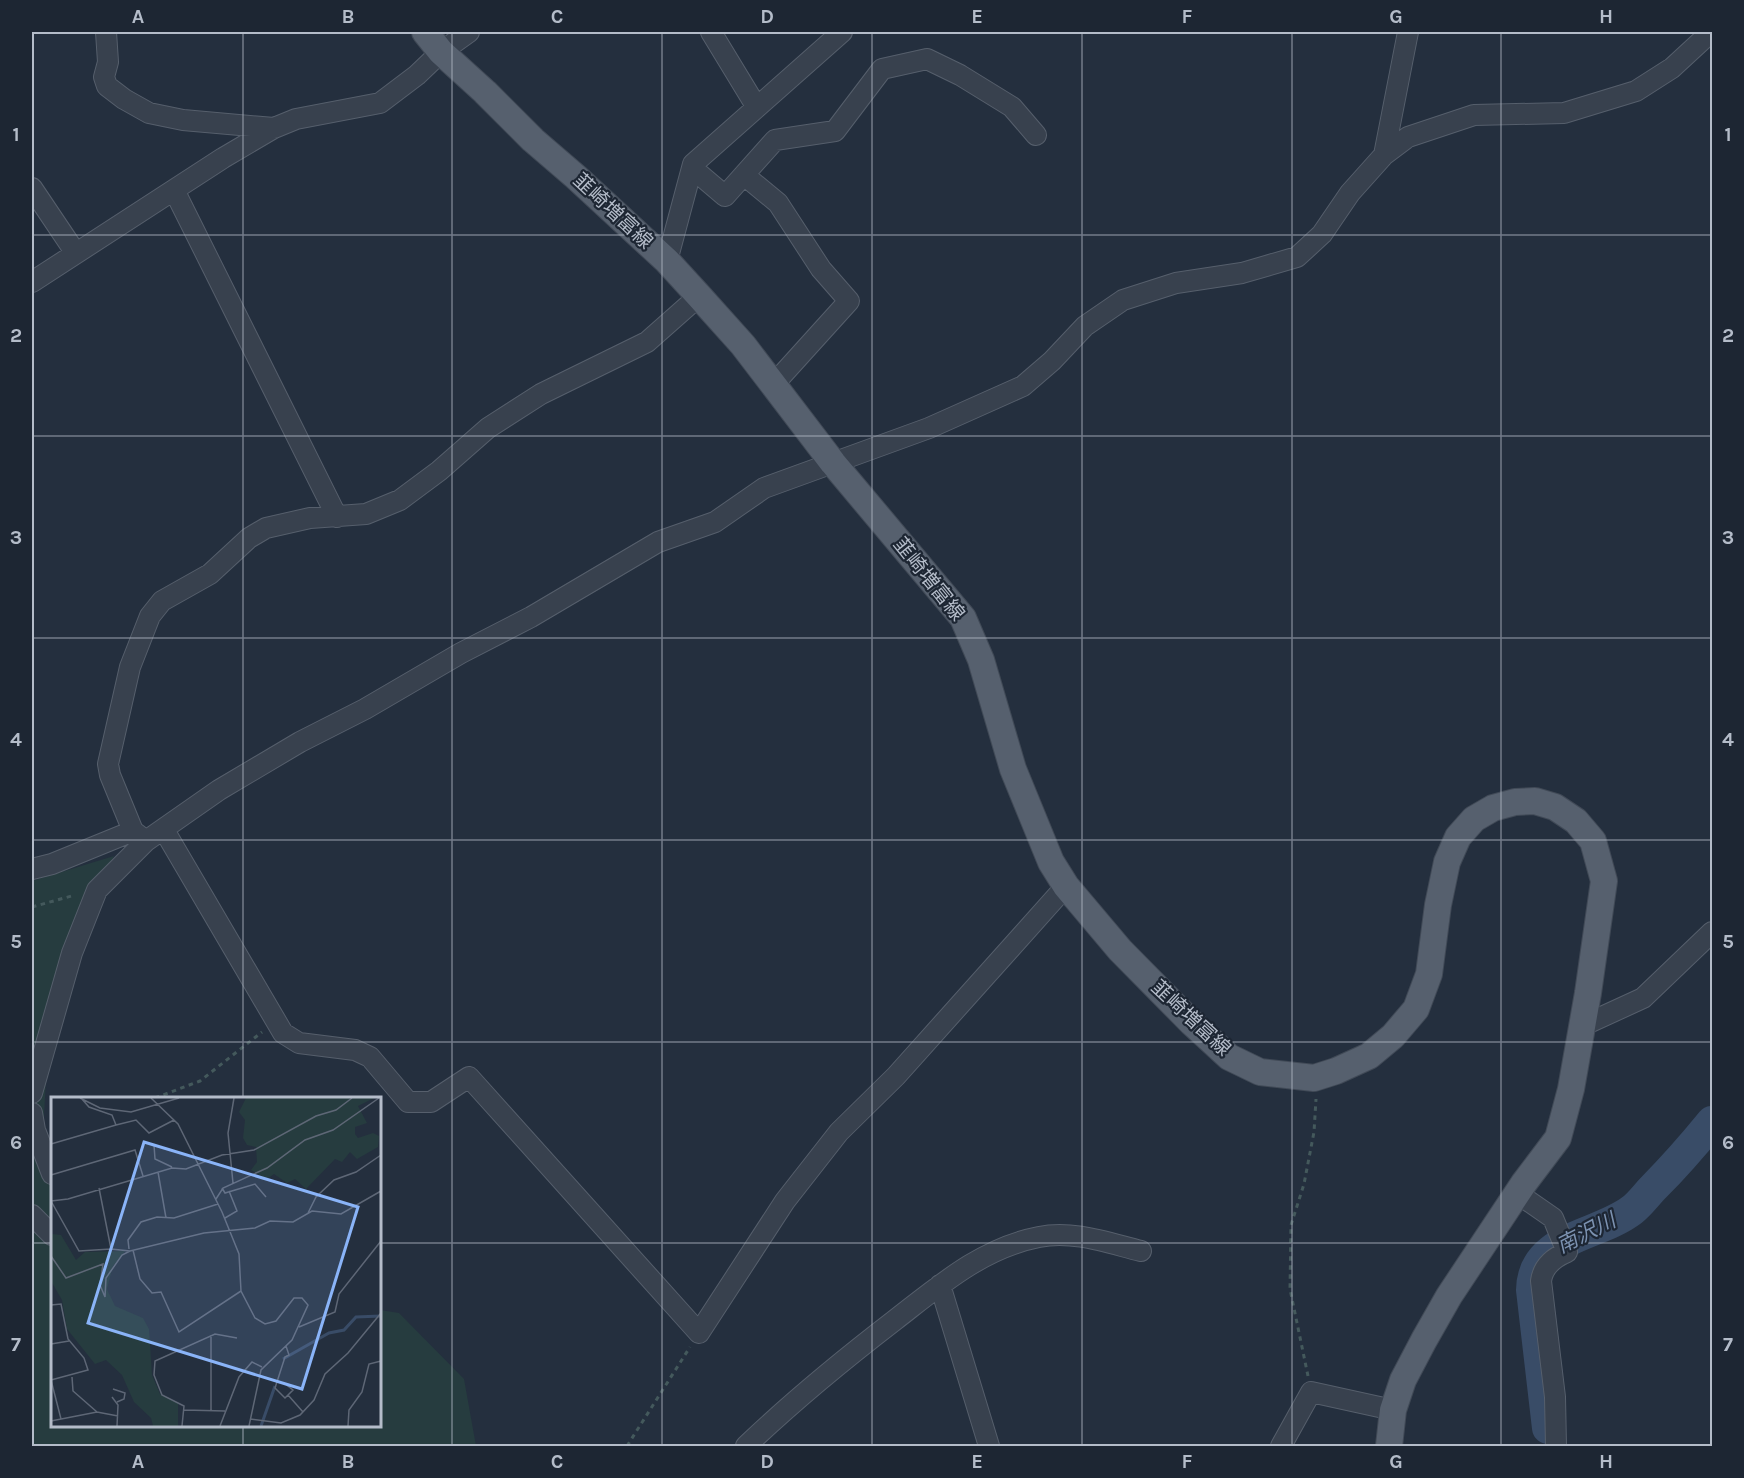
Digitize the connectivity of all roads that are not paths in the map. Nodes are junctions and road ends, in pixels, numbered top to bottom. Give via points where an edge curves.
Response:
1 (106, 32) edge
2 (425, 32) edge
3 (469, 32) edge
4 (711, 32) edge
5 (842, 32) edge
6 (1408, 32) edge
7 (1711, 32) edge
8 (441, 52) junction
9 (756, 106) junction
10 (274, 128) junction
11 (1036, 135) dead end
12 (1383, 155) junction
13 (692, 168) junction
14 (744, 175) junction
15 (32, 188) edge
16 (174, 190) junction
17 (75, 252) junction
18 (667, 261) junction
19 (32, 282) edge
20 (699, 296) junction
21 (773, 385) junction
22 (833, 463) junction
23 (337, 517) junction
24 (164, 830) junction
25 (140, 836) junction
26 (32, 869) edge
27 (1066, 886) junction
28 (1713, 932) edge
29 (1582, 1026) junction
30 (32, 1093) edge
31 (32, 1113) edge
32 (51, 1171) edge
33 (1517, 1193) junction
34 (32, 1215) edge
35 (51, 1234) edge
36 (1141, 1251) dead end
37 (940, 1285) junction
38 (1393, 1410) junction
39 (746, 1446) edge
40 (989, 1446) edge
41 (1281, 1446) edge
42 (1389, 1446) edge
43 (1556, 1446) edge

1 - 10 street via 108,62 104,77 107,86 124,99 149,113 183,120
2 - 8 main road, 韮崎増富線
3 - 8 street
4 - 9 street
5 - 9 street
6 - 12 street
7 - 12 street via 1672,68 1636,91 1564,113 1474,115 1408,137
8 - 10 street via 380,103 296,119
8 - 18 main road, 韮崎増富線
9 - 13 street
10 - 16 street
11 - 14 street via 1012,107 927,59 882,69 835,131 775,140
12 - 22 street via 1322,234 1297,256 1242,273 1176,283 1123,300 1085,326 1023,386 928,428
13 - 14 street via 725,196
13 - 18 street
14 - 21 street via 778,203 821,269 849,301
15 - 17 street
16 - 17 street
16 - 23 street
17 - 19 street
18 - 20 main road, 韮崎増富線
20 - 21 main road, 韮崎増富線
20 - 23 street via 647,342 541,394 488,428 400,500 366,514
21 - 22 main road, 韮崎増富線
22 - 24 street via 764,488 715,522 658,542 531,617 300,742 219,790
22 - 27 main road, 韮崎増富線 via 963,618 981,660 1014,769 1051,862
23 - 25 street via 266,528 249,538 210,574 162,601 150,616 130,667 108,764
24 - 25 street
24 - 27 street via 283,1033 299,1043 355,1050 370,1057 408,1102 430,1102 469,1077 699,1333 785,1202 839,1132
25 - 26 street
25 - 30 street via 98,890 72,953
27 - 29 main road, 韮崎増富線 via 1120,950 1229,1057 1260,1072 1314,1078 1369,1056 1416,1010 1429,974 1447,862 1458,837 1474,819 1492,808 1535,801 1555,807 1576,821 1593,841 1604,881
28 - 29 street via 1643,998
29 - 33 main road, 韮崎増富線 via 1558,1138
31 - 32 street
33 - 38 main road, 韮崎増富線 via 1449,1296 1403,1380
33 - 43 street via 1553,1218 1568,1252 1556,1257 1540,1281 1555,1397
34 - 35 street
36 - 37 street via 1067,1234 1040,1236 1006,1245
37 - 39 street via 843,1360
37 - 40 street
38 - 41 street via 1311,1392
38 - 42 main road, 韮崎増富線

